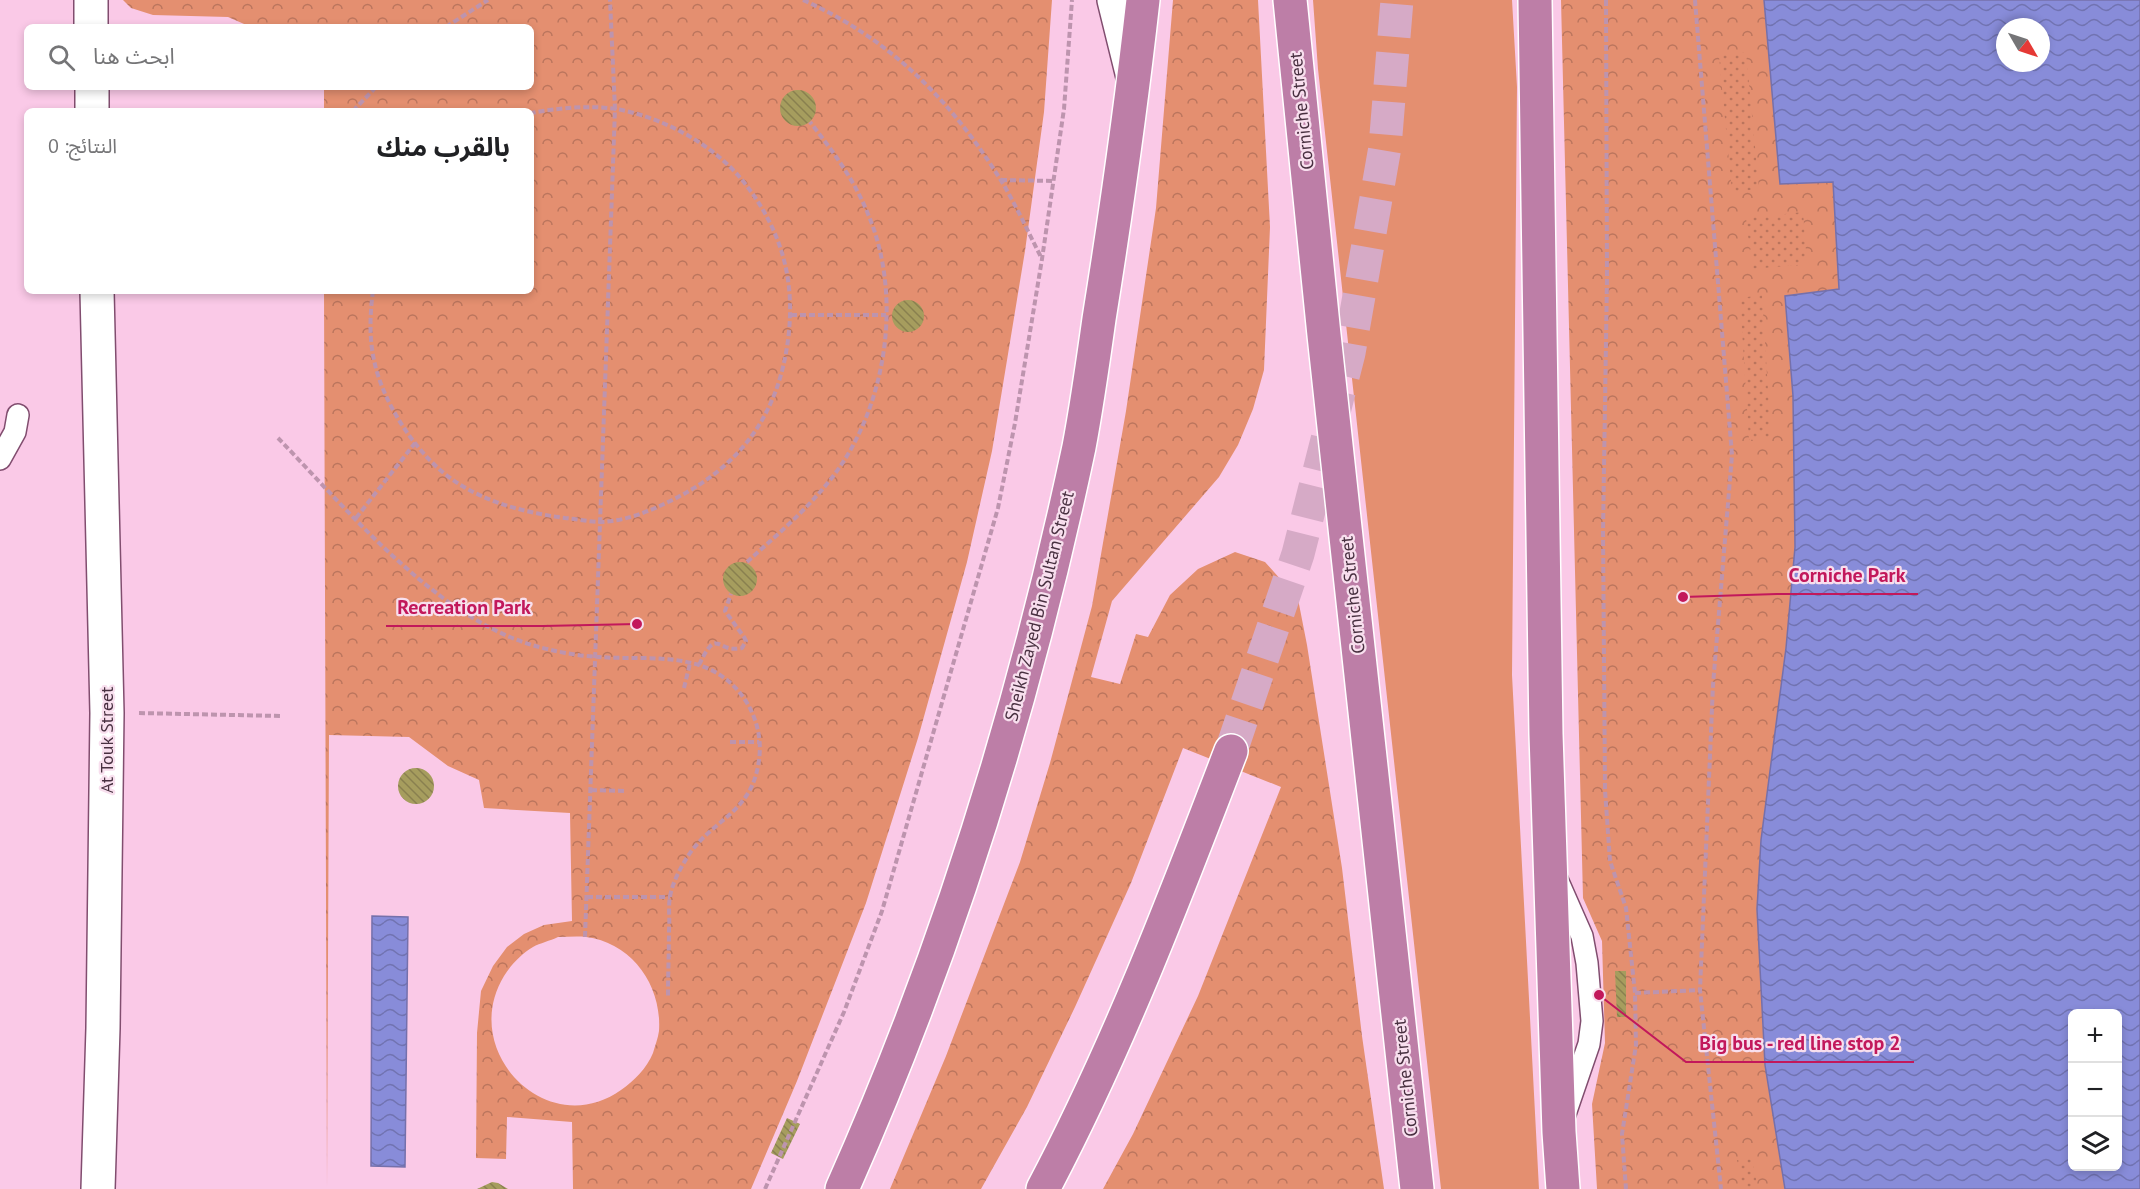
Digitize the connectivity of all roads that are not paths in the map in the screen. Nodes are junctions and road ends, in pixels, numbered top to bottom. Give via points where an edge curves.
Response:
1 (91, 0) edge
2 (1114, 0) edge
3 (1143, 0) edge
4 (1290, 0) edge
5 (1535, 0) edge
6 (91, 24) edge
7 (1134, 81) junction
8 (92, 90) edge
9 (92, 108) edge
10 (97, 294) edge
11 (18, 415) dead end
12 (0, 459) edge
13 (1231, 751) tunnel mouth
14 (99, 1140) junction
15 (98, 1189) edge
16 (116, 1189) edge
17 (842, 1189) edge
18 (1042, 1189) edge
19 (1417, 1189) edge
20 (1563, 1189) edge

1 - 6 street
2 - 7 street
3 - 7 highway, Sheikh Zayed Bin Sultan Street
4 - 19 highway, Corniche Street
5 - 20 highway via 1546,734
7 - 17 highway, Sheikh Zayed Bin Sultan Street via 1079,444 1039,622 960,891 872,1123
8 - 9 street
10 - 14 street, At Touk Street via 107,713
11 - 12 lane via 15,432
13 - 18 highway via 1119,1031
14 - 15 street, At Touk Street
14 - 16 lane

